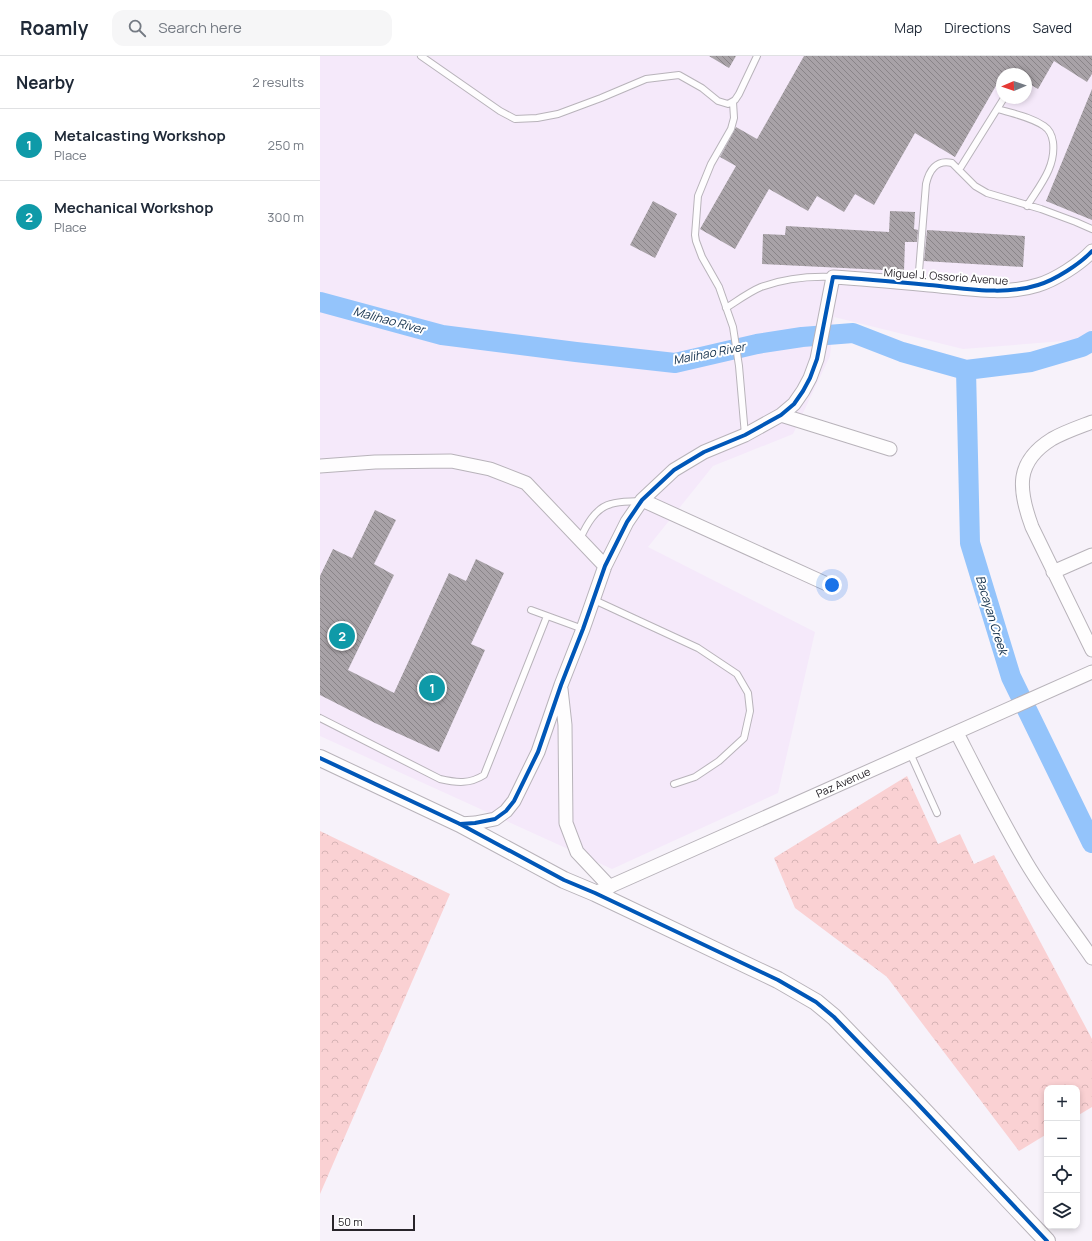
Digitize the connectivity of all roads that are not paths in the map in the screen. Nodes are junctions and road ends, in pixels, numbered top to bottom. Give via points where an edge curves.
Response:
1 (421, 56) edge
2 (757, 56) edge
3 (733, 102) junction
4 (1001, 104) edge
5 (998, 109) junction
6 (959, 170) junction
7 (1027, 206) junction
8 (1092, 229) edge
9 (1092, 252) edge
10 (832, 277) junction
11 (918, 284) junction
12 (726, 308) junction
13 (781, 416) junction
14 (1092, 422) edge
15 (745, 435) junction
16 (890, 449) dead end
17 (320, 466) edge
18 (642, 500) junction
19 (580, 539) junction
20 (1092, 555) edge
21 (605, 566) junction
22 (1053, 572) junction
23 (829, 585) dead end
24 (592, 599) junction
25 (531, 610) dead end
26 (547, 616) junction
27 (583, 629) junction
28 (1092, 650) edge
29 (1092, 672) edge
30 (561, 685) junction
31 (320, 718) edge
32 (957, 733) junction
33 (910, 753) junction
34 (320, 758) edge
35 (674, 784) dead end
36 (937, 814) dead end
37 (460, 824) junction
38 (610, 887) junction
39 (595, 893) junction
40 (1092, 958) edge
41 (1047, 1241) edge

1 - 3 lane via 515,119 558,114 646,79 679,75 718,101 728,104
2 - 3 lane
3 - 12 lane via 734,118 731,129 698,196 695,222 696,241 719,287
4 - 5 lane
5 - 6 lane
5 - 7 lane via 1030,119 1050,132 1054,154 1049,171
6 - 7 lane via 975,186 987,193
6 - 11 lane via 952,163 940,162 929,174
7 - 8 lane
9 - 11 street, Miguel J. Ossorio Avenue via 1055,278 1021,289 994,290
10 - 11 street, Miguel J. Ossorio Avenue
10 - 12 lane via 804,278 760,288
10 - 13 street via 817,359 803,391
12 - 15 lane via 733,327 739,366
13 - 15 street
13 - 16 street
14 - 22 street via 1054,438 1039,448 1025,466 1022,495 1027,513
15 - 18 street via 704,452 674,470
17 - 19 street via 452,461 490,469 526,483
18 - 19 lane via 610,504 589,521
18 - 21 street via 627,522
18 - 23 street
19 - 21 street
20 - 22 street
21 - 24 street
22 - 28 street
24 - 27 street
24 - 35 lane via 698,648 737,674 748,693 750,711 744,738 719,761 695,777
25 - 26 lane
26 - 27 lane
26 - 31 lane via 484,775 475,781 451,782 440,779
27 - 30 street
29 - 32 street, Paz Avenue
30 - 37 street via 538,752 514,801 495,819
30 - 38 street via 565,725 566,823 578,852
32 - 33 street, Paz Avenue
32 - 40 street via 1026,863
33 - 36 lane
33 - 38 street, Paz Avenue
34 - 37 street
37 - 39 street via 564,880
38 - 39 street, Paz Avenue
39 - 41 street via 778,980 816,1002 894,1079

